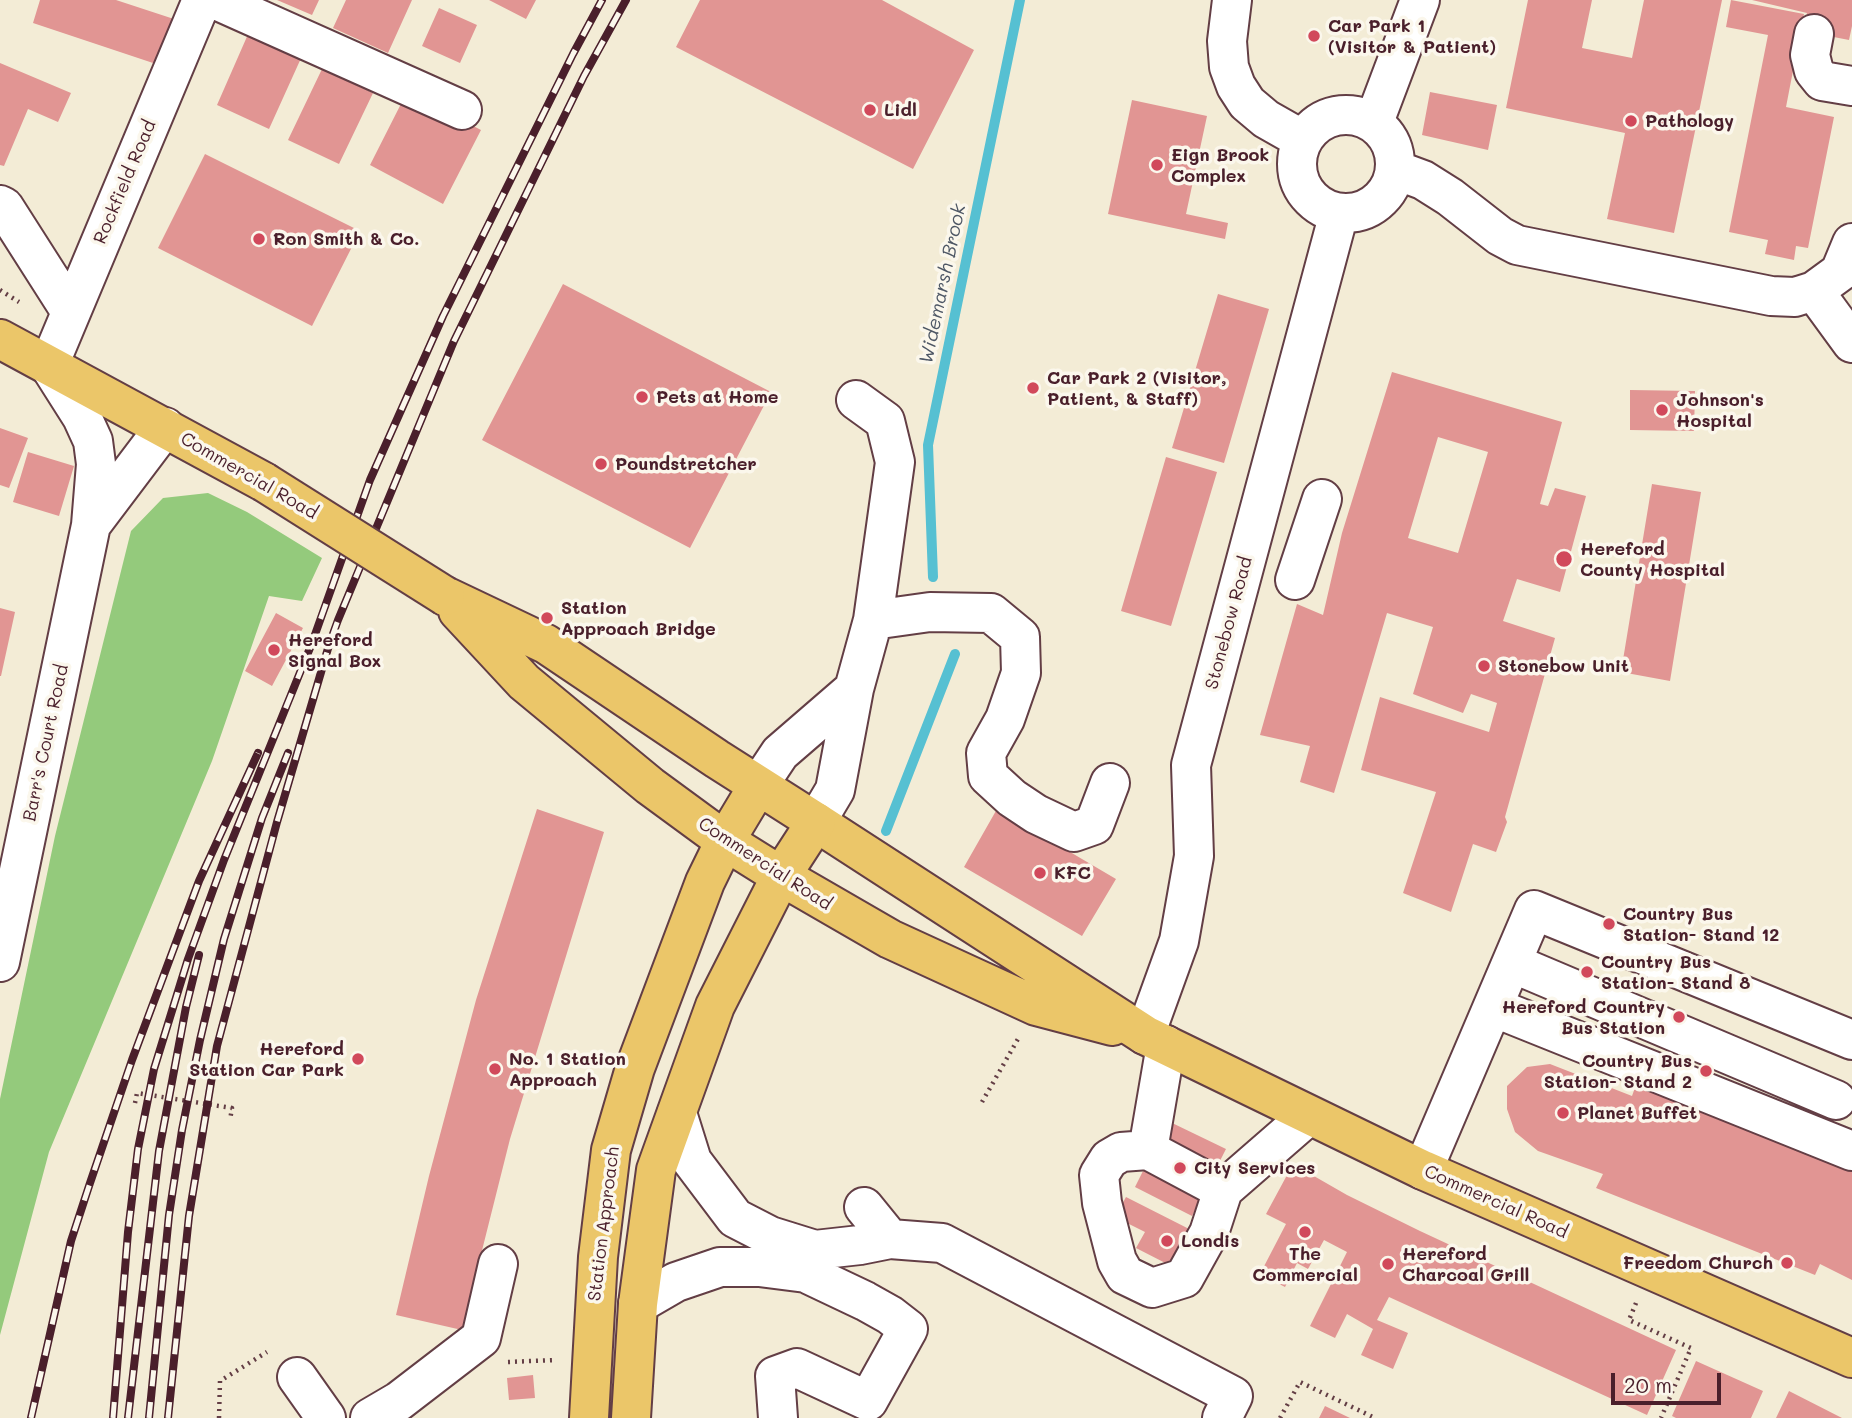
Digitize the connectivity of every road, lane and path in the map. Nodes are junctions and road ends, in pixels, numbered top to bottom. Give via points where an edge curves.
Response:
1 (202, 0) edge
2 (216, 0) edge
3 (1232, 0) edge
4 (1420, 0) edge
5 (1814, 34) dead end
6 (1852, 86) edge
7 (462, 110) dead end
8 (1374, 122) junction
9 (1303, 140) junction
10 (1396, 170) junction
11 (0, 205) edge
12 (1339, 213) junction
13 (1852, 243) edge
14 (1814, 291) junction
15 (71, 312) junction
16 (0, 339) edge
17 (1852, 344) edge
18 (49, 365) junction
19 (856, 400) dead end
20 (165, 427) junction
21 (1322, 499) dead end
22 (91, 525) junction
23 (1254, 528) junction
24 (1308, 544) junction
25 (1295, 579) dead end
26 (445, 596) junction
27 (873, 620) junction
28 (854, 690) junction
29 (1110, 783) dead end
30 (758, 786) junction
31 (816, 822) junction
32 (725, 841) junction
33 (781, 876) junction
34 (7, 891) edge
35 (0, 962) edge
36 (1512, 963) junction
37 (1036, 1006) junction
38 (1493, 1007) junction
39 (1156, 1040) junction
40 (1852, 1040) edge
41 (1852, 1055) edge
42 (1836, 1100) junction
43 (982, 1102) dead end
44 (135, 1103) dead end
45 (677, 1113) junction
46 (1308, 1116) junction
47 (230, 1121) dead end
48 (1836, 1145) edge
49 (1148, 1150) junction
50 (1423, 1170) junction
51 (1223, 1190) junction
52 (864, 1207) dead end
53 (890, 1238) junction
54 (764, 1251) junction
55 (498, 1264) dead end
56 (1649, 1269) junction
57 (638, 1304) junction
58 (1852, 1358) edge
59 (287, 1362) joint
60 (219, 1418) edge
61 (326, 1418) edge
62 (370, 1418) edge
63 (589, 1418) edge
64 (631, 1418) edge
65 (778, 1418) edge
66 (1222, 1418) edge
67 (1280, 1418) edge
68 (1375, 1418) edge
69 (1661, 1418) edge

1 - 15 street, Rockfield Road
2 - 7 street
3 - 9 street via 1227,41 1236,86 1266,119
4 - 8 street
5 - 6 street via 1810,55 1814,71 1822,81
8 - 9 street via 1359,115 1326,118
8 - 10 street via 1392,143
9 - 12 street via 1297,158 1298,177 1321,207
10 - 12 street via 1391,186 1376,203 1355,213
10 - 14 street via 1423,180 1517,245 1771,296 1795,297
11 - 15 street
12 - 23 street, Stonebow Road
13 - 14 street via 1840,272
14 - 17 street
15 - 18 street, Rockfield Road
16 - 18 main road, Commercial Road
18 - 20 main road, Commercial Road
18 - 22 street, Barr's Court Road via 93,442 96,464
19 - 27 street via 885,422 895,462
20 - 22 street, Barr's Court Road
20 - 26 main road, Commercial Road, bridge via 264,482
21 - 24 street
22 - 34 street, Barr's Court Road
23 - 24 street
23 - 39 street, Stonebow Road via 1191,765 1194,856
24 - 25 street
26 - 30 main road, Commercial Road via 546,644
26 - 32 main road, Commercial Road via 524,681 650,786
27 - 28 street
27 - 29 street via 930,612 991,613 1020,637 1021,673 1005,719 986,752 988,776 1036,814 1074,832 1094,825
28 - 30 street via 780,753
28 - 31 street via 835,789
30 - 31 main road, Commercial Road
30 - 32 main road, Station Approach
31 - 33 main road
31 - 39 main road, Commercial Road
32 - 33 main road, Commercial Road
32 - 63 main road, Station Approach via 635,1068 611,1150 598,1257
33 - 37 main road, Commercial Road via 890,939
33 - 45 main road via 715,1006
34 - 35 street, Barr's Court Road
36 - 38 street
36 - 40 street via 1534,910
36 - 42 street
37 - 39 main road, Commercial Road
37 - 43 path
38 - 48 street
38 - 50 street
39 - 46 main road, Commercial Road
39 - 49 street, Stonebow Road
41 - 42 street
42 - 48 street
44 - 47 path via 137,1093 232,1108
45 - 54 street via 692,1161
45 - 57 main road via 656,1170
46 - 50 main road, Commercial Road
46 - 51 street
49 - 51 street
49 - 51 street via 1121,1152 1099,1175 1117,1261 1125,1275 1152,1288 1184,1279 1209,1233
50 - 56 main road, Commercial Road
52 - 53 street
53 - 54 street via 815,1250
53 - 66 street via 942,1243 1233,1396
54 - 57 street via 676,1282
54 - 65 street via 865,1301 908,1329 868,1401 797,1368 775,1376
55 - 62 street via 481,1338 400,1401
56 - 58 main road, Commercial Road
56 - 69 path via 1629,1320 1691,1348
57 - 64 main road
59 - 60 path via 220,1381
59 - 61 street
67 - 68 path via 1300,1382

